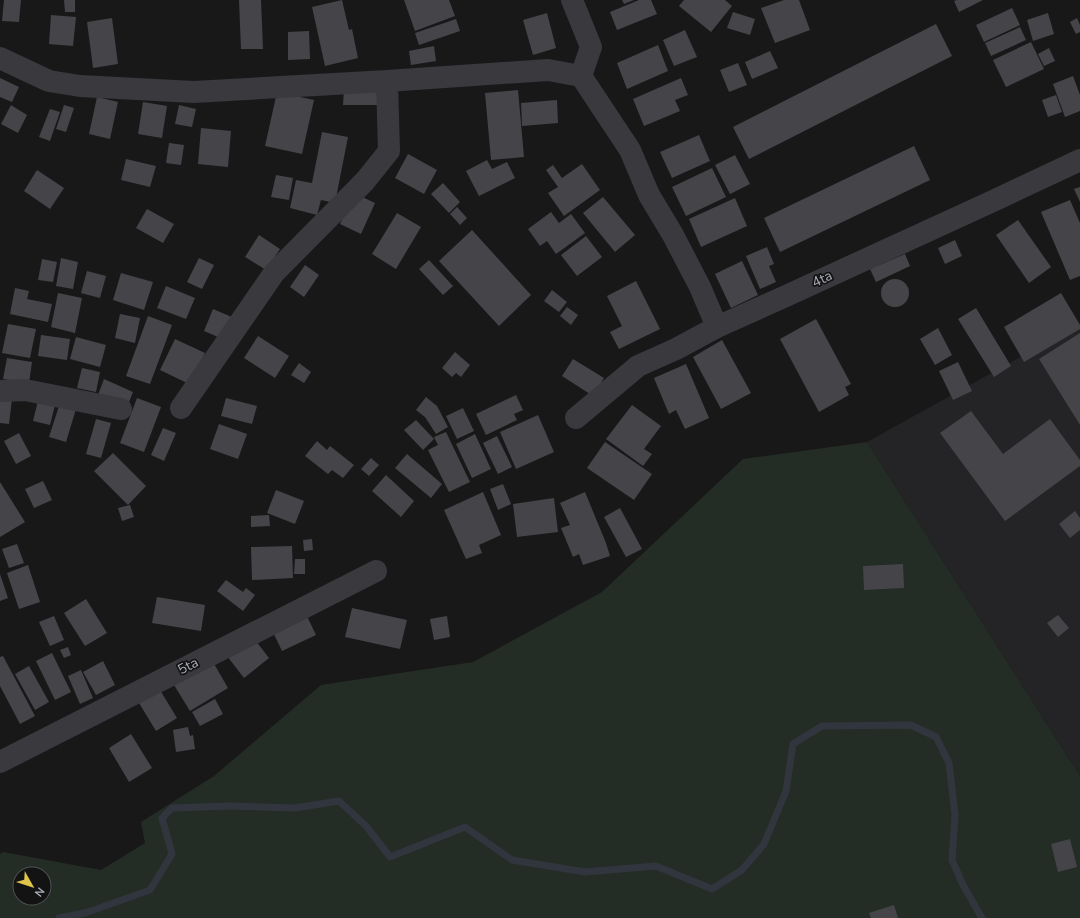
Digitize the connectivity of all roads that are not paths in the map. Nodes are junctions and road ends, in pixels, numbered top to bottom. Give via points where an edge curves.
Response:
1 (572, 0) edge
2 (0, 58) edge
3 (581, 76) junction
4 (387, 81) junction
5 (1080, 160) edge
6 (716, 326) junction
7 (0, 391) edge
8 (181, 408) dead end
9 (121, 409) dead end
10 (576, 418) dead end
11 (376, 571) dead end
12 (0, 762) edge

1 - 3 street via 591,47
2 - 4 street via 49,81 125,89 194,92
3 - 4 street via 548,70
3 - 6 street via 630,150 649,195 674,235 700,287
4 - 8 street via 389,151 365,181 274,273
5 - 6 street, 4ta via 822,280
6 - 10 street, 4ta via 676,349 638,366
7 - 9 street via 25,390
11 - 12 street, 5ta

